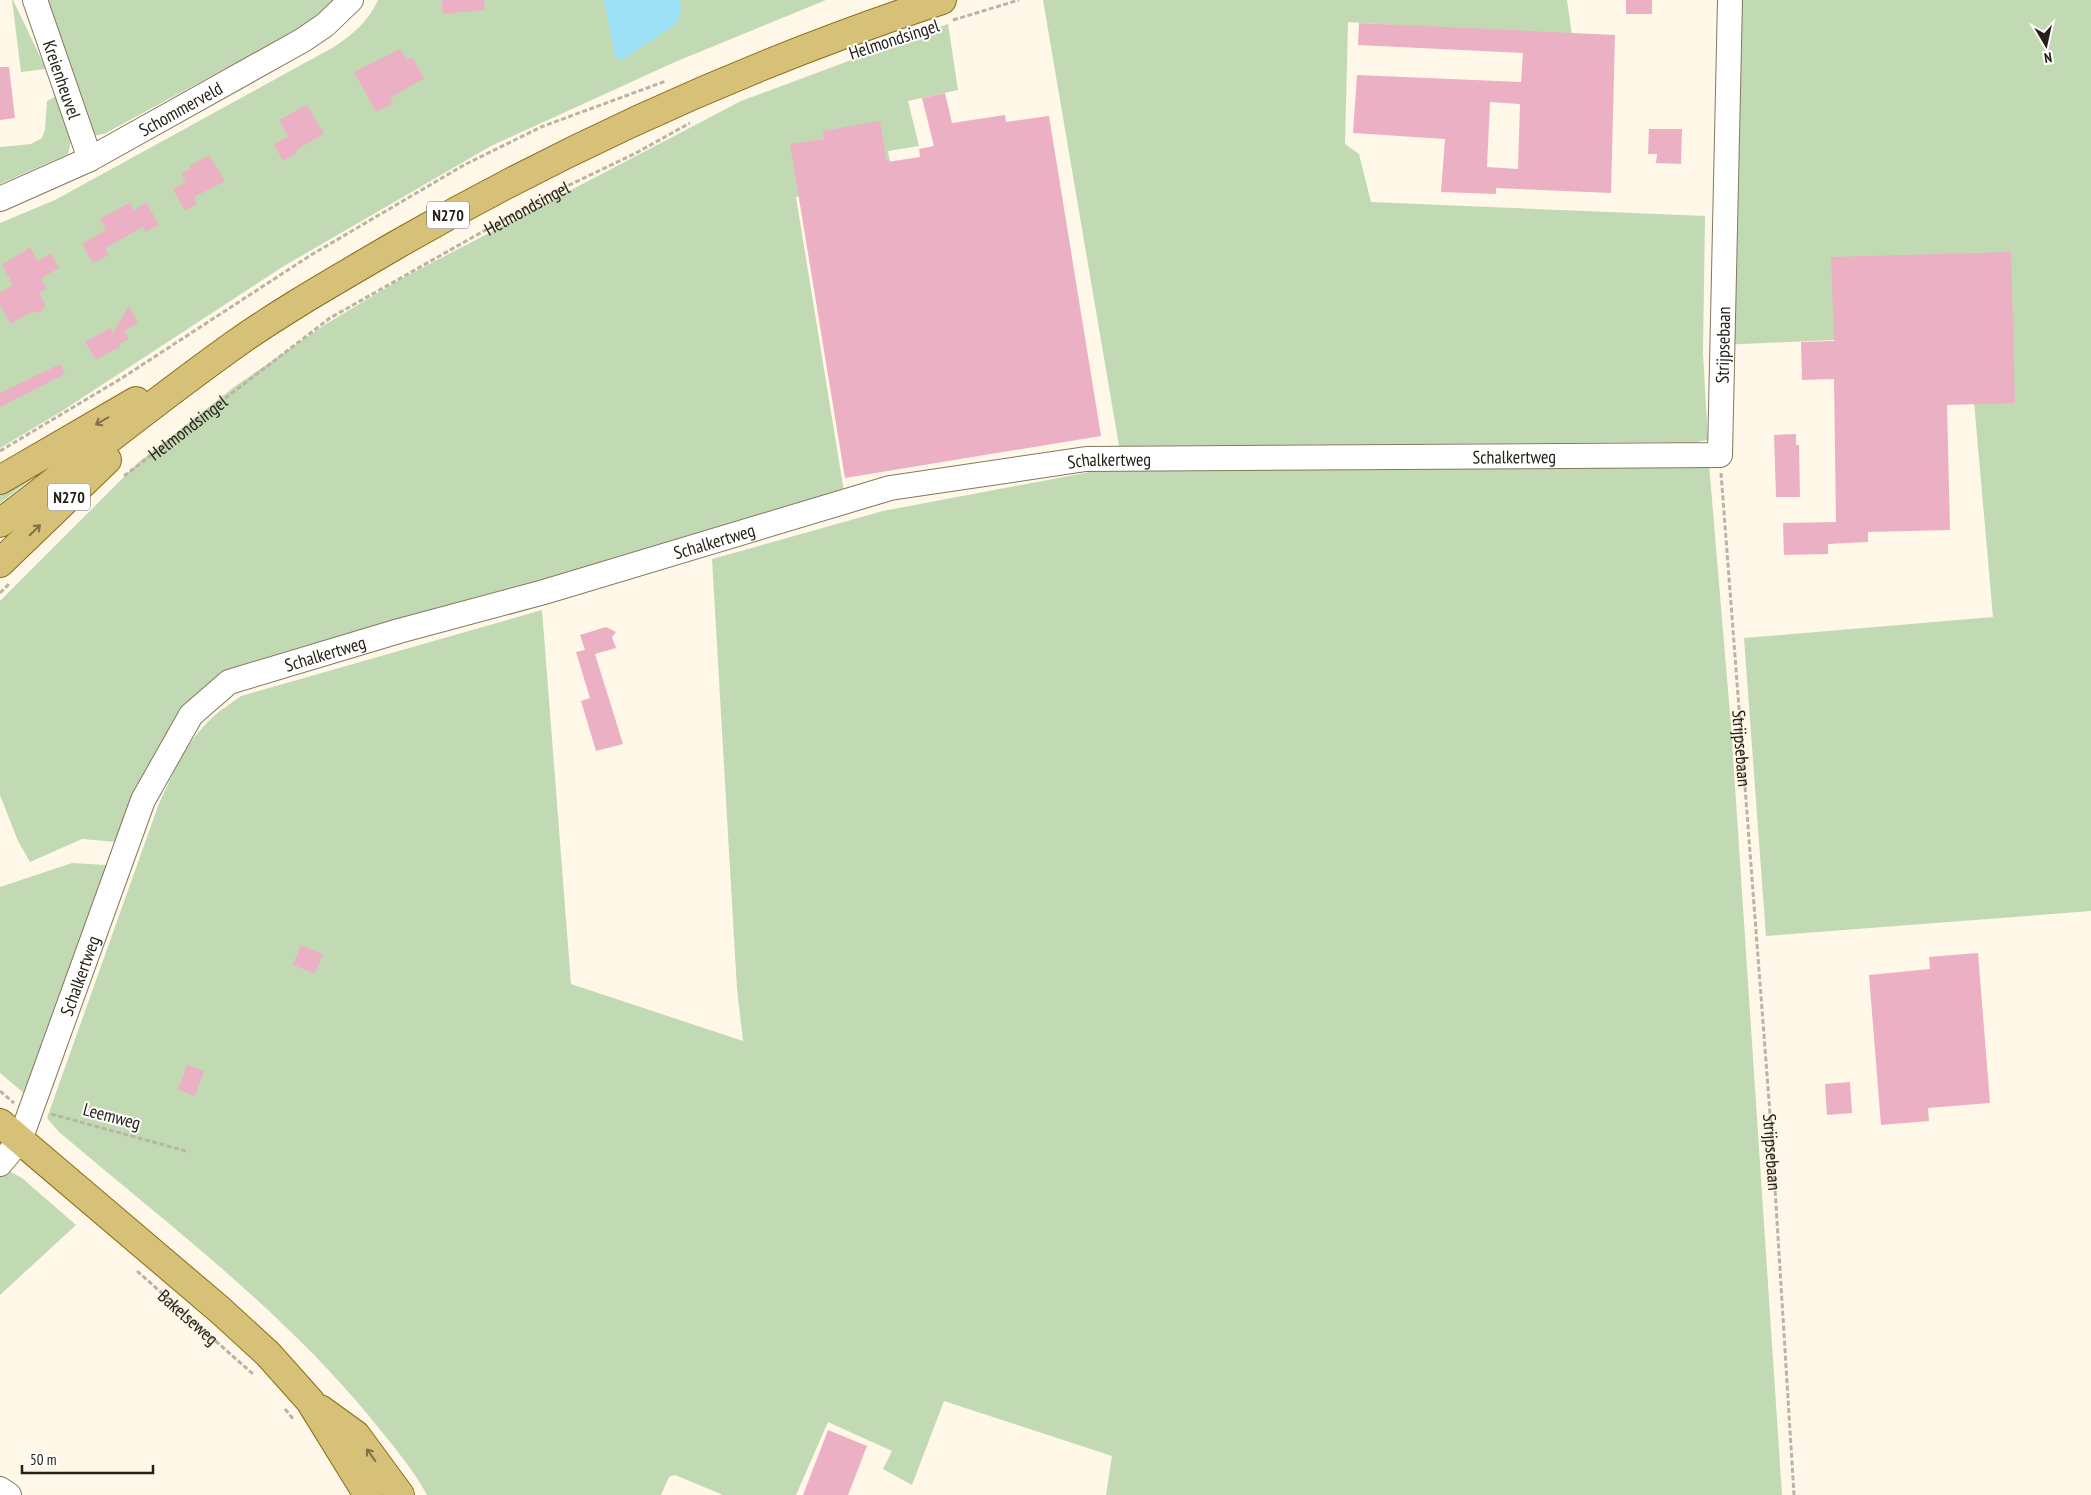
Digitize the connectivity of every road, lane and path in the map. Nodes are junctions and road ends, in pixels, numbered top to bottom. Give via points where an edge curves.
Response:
1 (35, 0) edge
2 (351, 0) edge
3 (1019, 0) edge
4 (1730, 0) edge
5 (943, 11) edge
6 (695, 120) dead end
7 (90, 159) junction
8 (0, 199) edge
9 (235, 344) junction
10 (130, 425) junction
11 (1720, 455) junction
12 (0, 480) edge
13 (117, 481) dead end
14 (0, 523) edge
15 (7, 572) edge
16 (0, 593) edge
17 (31, 1108) junction
18 (10, 1131) edge
19 (186, 1150) dead end
20 (0, 1164) edge
21 (134, 1269) dead end
22 (260, 1380) dead end
23 (279, 1402) dead end
24 (303, 1412) junction
25 (0, 1489) edge
26 (9, 1495) edge
27 (368, 1495) edge
28 (400, 1495) edge
29 (1794, 1495) edge

1 - 7 street, Kreienheuvel
2 - 7 street, Schommerveld via 325,25 303,40
3 - 5 path, Helmondsingel
4 - 11 street, Strijpsebaan
5 - 9 main road, Helmondsingel / N270 via 778,59 572,149 467,204
6 - 13 path, Helmondsingel via 490,228 330,318
7 - 8 street, Schommerveld
9 - 10 main road, Helmondsingel / N270
9 -> 12 main road, N270
10 - 14 main road, Helmondsingel / N270
15 -> 10 main road, N270 via 106,462
11 - 17 street, Schalkertweg via 1086,459 900,487 229,682 191,715 143,800
11 - 29 path, Strijpsebaan via 1772,1140
15 - 16 path
17 - 18 street, Schalkertweg
17 - 19 path, Leemweg
18 - 20 street
18 - 24 main road, Bakelseweg via 268,1354
21 - 22 path, Bakelseweg
23 - 24 path
24 - 27 main road, Bakelseweg
28 -> 24 main road, Bakelseweg via 356,1435
25 - 26 street

